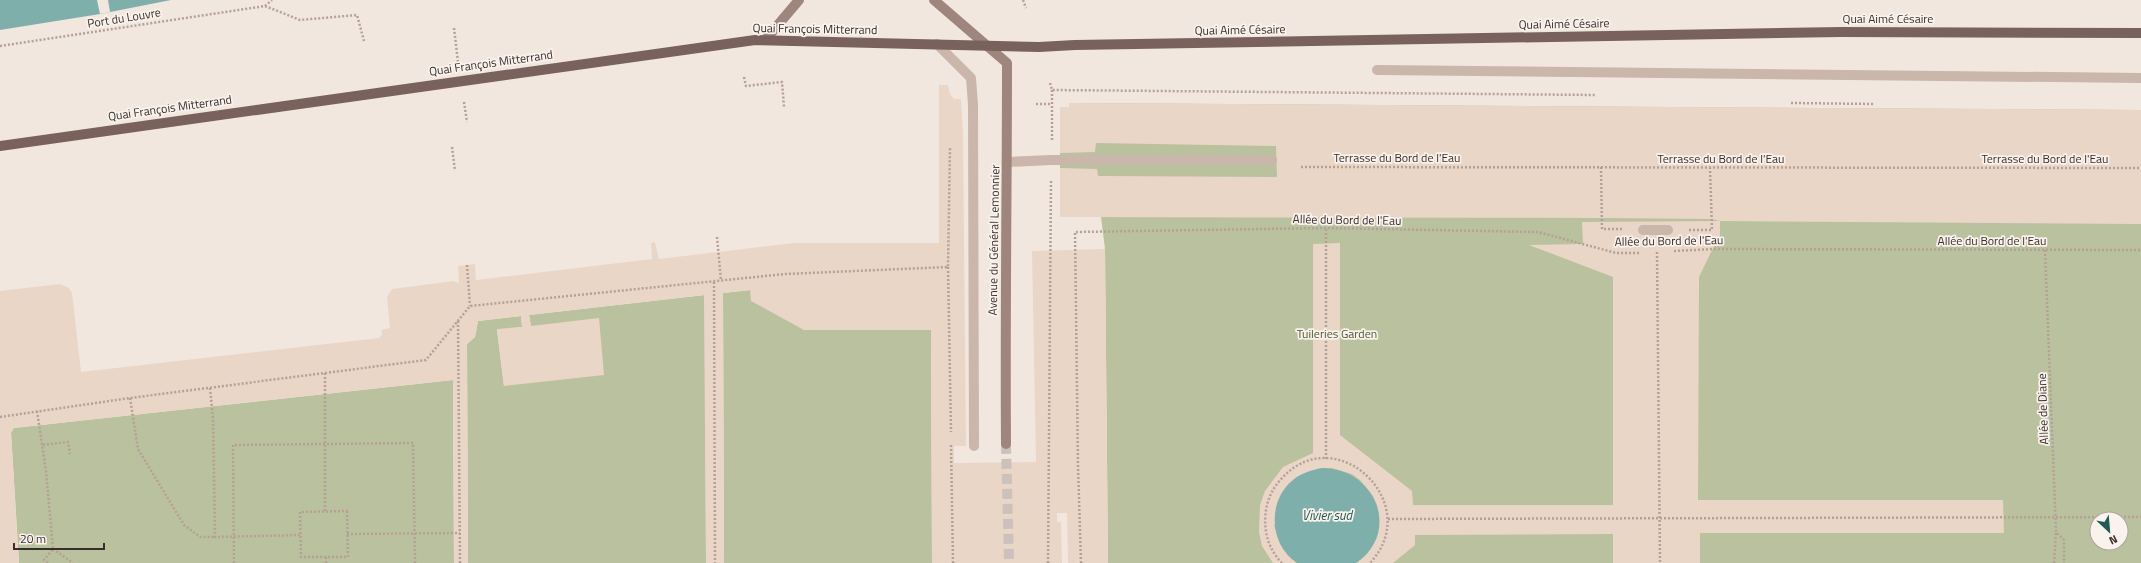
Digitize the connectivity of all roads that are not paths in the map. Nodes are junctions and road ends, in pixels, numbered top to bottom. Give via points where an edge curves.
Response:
1 (799, 0) edge
2 (934, 0) edge
3 (2141, 33) edge
4 (766, 39) junction
5 (937, 44) junction
6 (988, 46) junction
7 (1377, 70) dead end
8 (2141, 78) edge
9 (0, 146) edge
10 (1272, 160) dead end
11 (1008, 162) junction
12 (1643, 230) dead end
13 (1668, 230) dead end
14 (1006, 444) tunnel mouth
15 (974, 446) dead end

1 - 4 main road
2 - 6 main road, Avenue du Général Lemonnier
3 - 6 main road, Quai Aimé Césaire via 1841,32
4 - 5 main road, Quai François Mitterrand
4 - 9 main road, Quai François Mitterrand
5 - 6 main road, Quai François Mitterrand
5 - 15 street via 971,78
6 - 11 main road, Avenue du Général Lemonnier via 1007,63
7 - 8 street
10 - 11 street
11 - 14 main road, Avenue du Général Lemonnier via 1005,259
12 - 13 street via 1657,235

